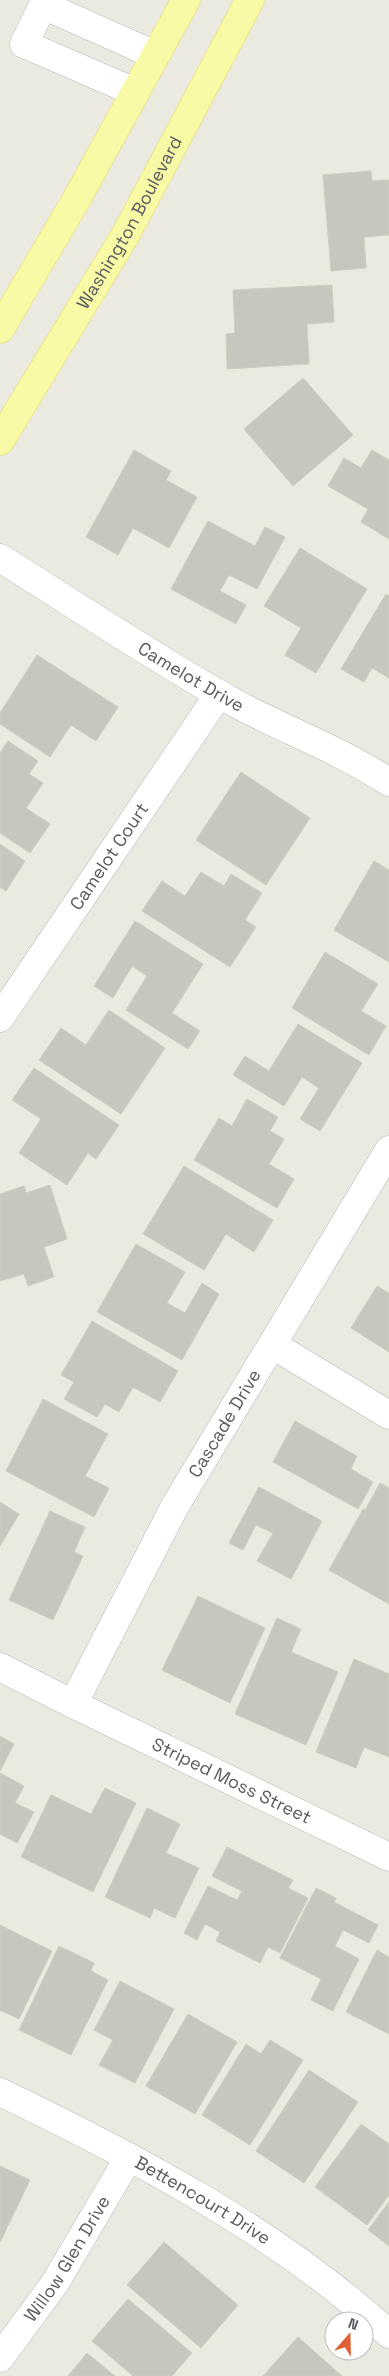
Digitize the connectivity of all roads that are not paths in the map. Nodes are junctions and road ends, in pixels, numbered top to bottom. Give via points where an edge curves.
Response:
1 (186, 0) edge
2 (250, 0) edge
3 (155, 55) junction
4 (135, 92) junction
5 (0, 329) edge
6 (0, 442) edge
7 (0, 558) edge
8 (219, 694) junction
9 (389, 782) edge
10 (0, 1018) edge
11 (389, 1150) edge
12 (272, 1345) junction
13 (389, 1415) edge
14 (0, 1667) edge
15 (73, 1704) junction
16 (389, 1857) edge
17 (0, 2092) edge
18 (129, 2157) junction
19 (389, 2334) edge
20 (0, 2358) edge

1 - 3 main road
2 - 6 main road, Washington Boulevard via 126,234
3 - 4 main road
3 - 4 street via 43,4 24,44
4 - 5 main road
7 - 8 street, Camelot Drive
8 - 9 street, Camelot Drive via 262,718 333,749
8 - 10 street, Camelot Court
11 - 12 street, Cascade Drive
12 - 13 street
12 - 15 street, Cascade Drive via 175,1506
14 - 15 street, Striped Moss Street
15 - 16 street, Striped Moss Street
17 - 18 street, Bettencourt Drive
18 - 19 street, Bettencourt Drive via 192,2191 254,2232 318,2276
18 - 20 street, Willow Glen Drive via 56,2283

